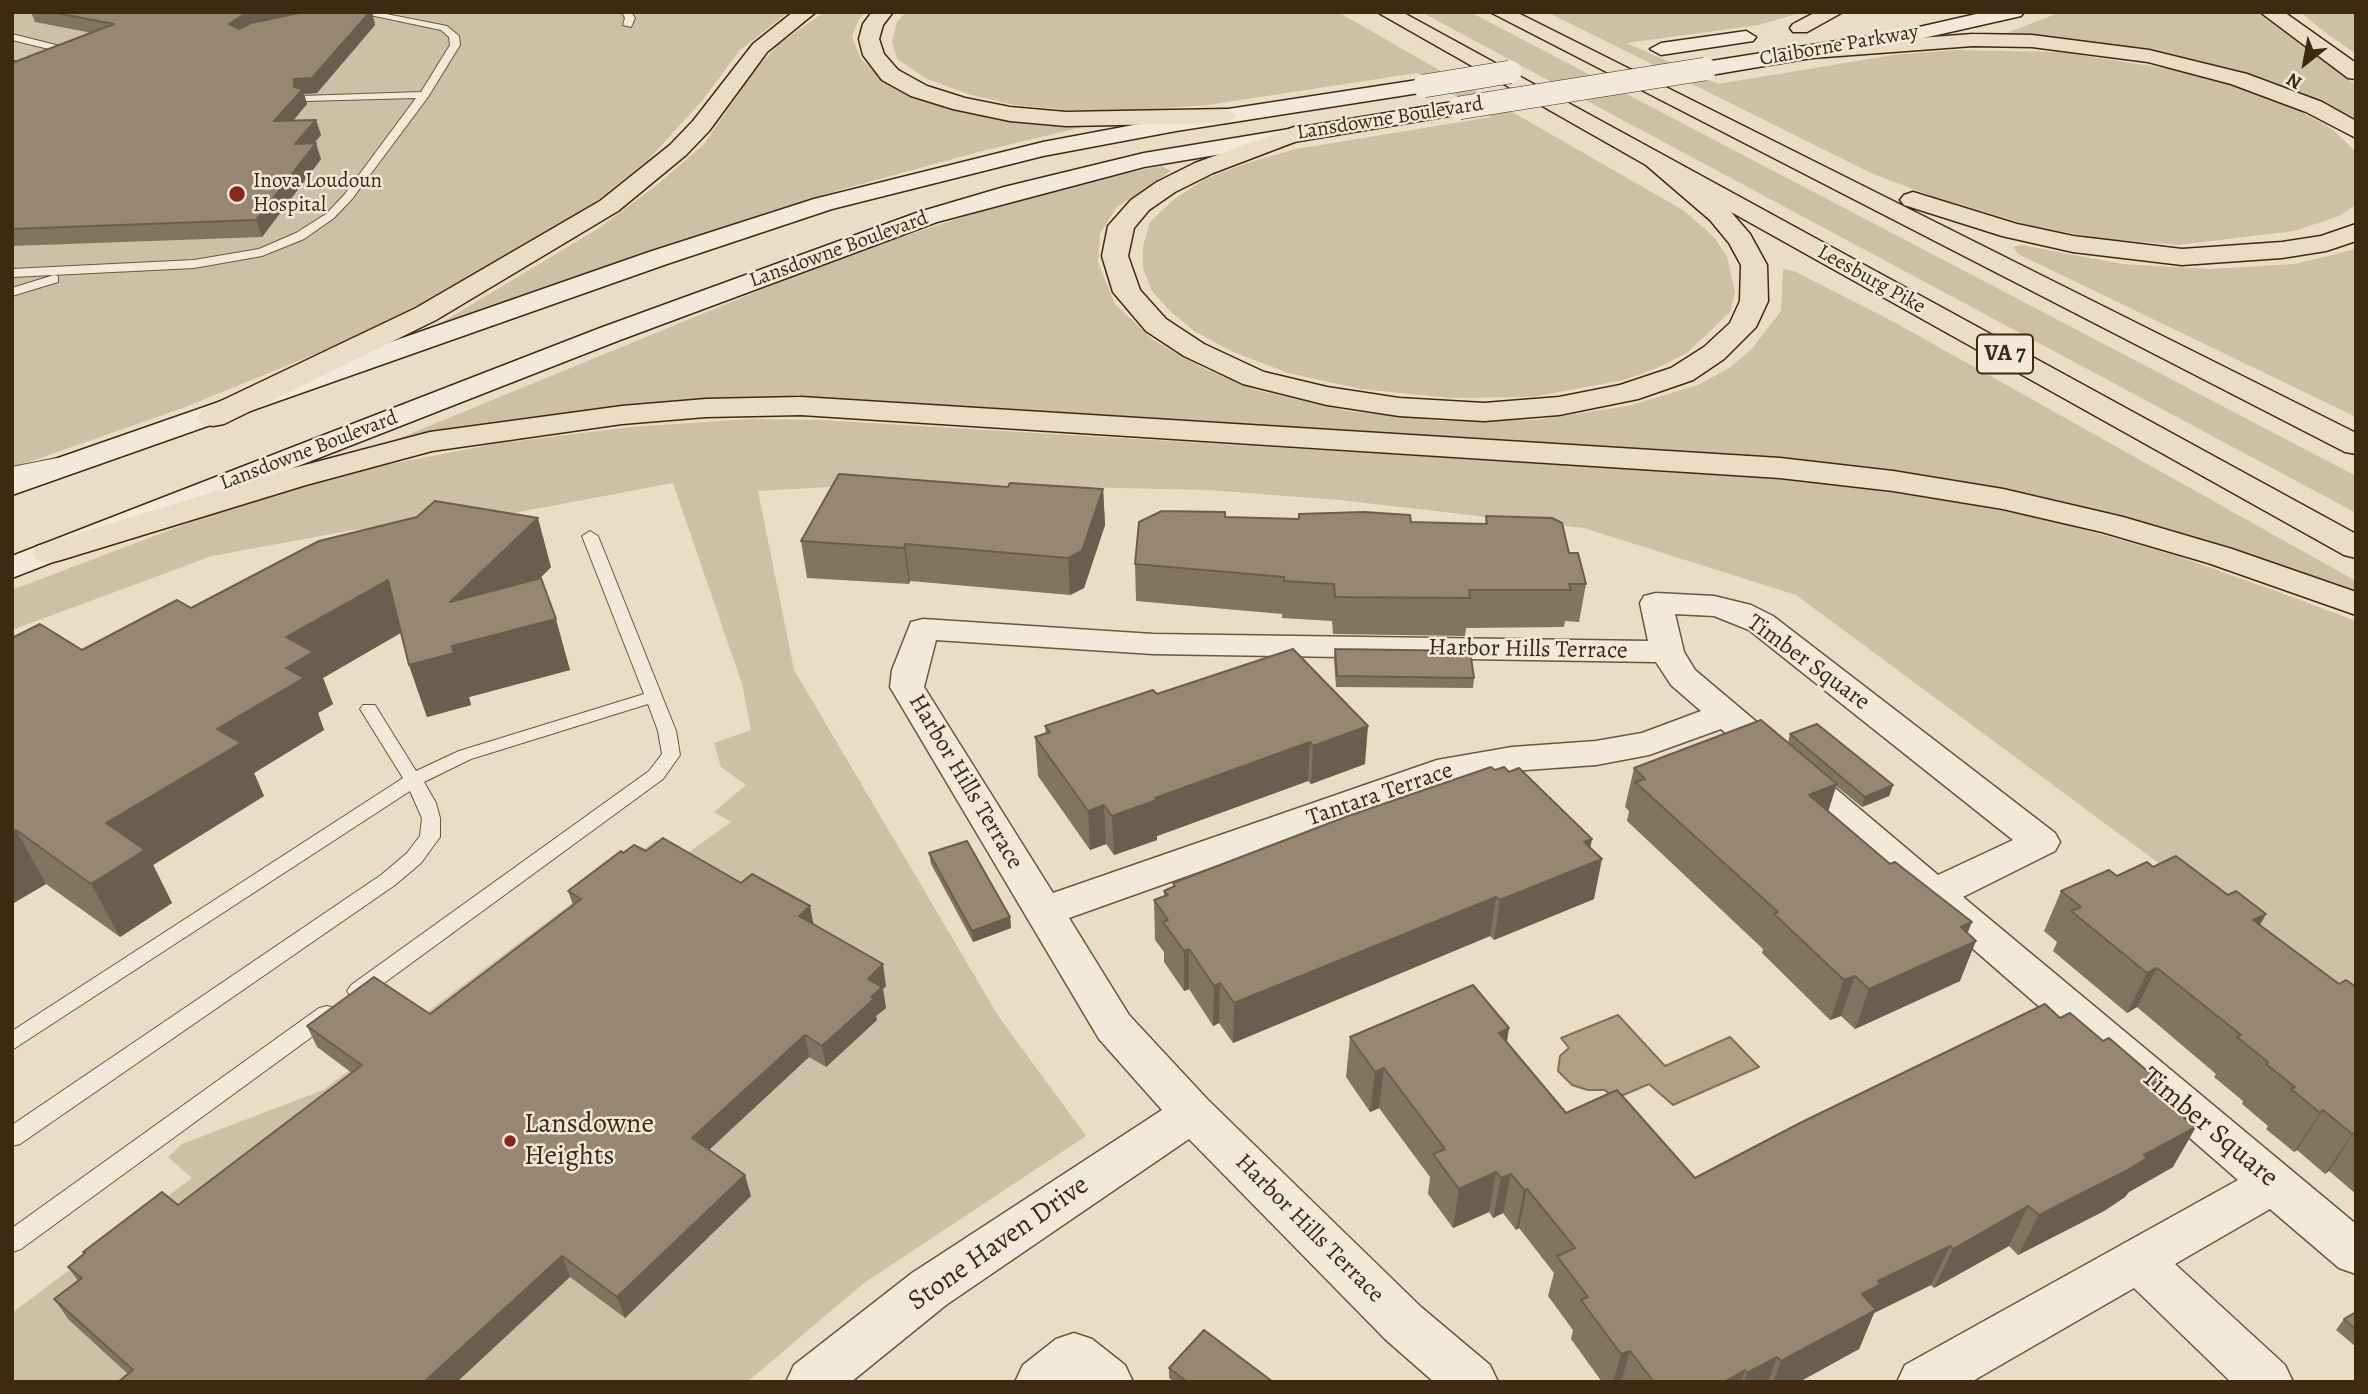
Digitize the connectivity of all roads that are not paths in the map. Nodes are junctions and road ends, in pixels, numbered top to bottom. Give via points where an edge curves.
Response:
1 (360, 12) edge
2 (626, 12) edge
3 (806, 12) edge
4 (883, 12) edge
5 (1500, 12) edge
6 (2014, 12) edge
7 (2270, 12) edge
8 (1389, 14) edge
9 (1840, 17) edge
10 (628, 25) dead end
11 (12, 37) edge
12 (1812, 52) junction
13 (12, 64) edge
14 (1556, 65) dead end
15 (1529, 69) dead end
16 (1705, 69) joint
17 (2356, 73) edge
18 (424, 95) junction
19 (305, 98) edge
20 (1226, 116) junction
21 (2356, 131) edge
22 (1297, 133) junction
23 (1740, 134) junction
24 (1655, 161) junction
25 (2356, 232) edge
26 (102, 270) junction
27 (12, 272) edge
28 (12, 292) edge
29 (213, 417) junction
30 (2356, 445) edge
31 (118, 449) junction
32 (12, 471) edge
33 (12, 485) edge
34 (590, 536) dead end
35 (2356, 548) edge
36 (49, 553) junction
37 (12, 568) edge
38 (2356, 604) edge
39 (1667, 652) junction
40 (653, 697) junction
41 (369, 709) dead end
42 (1725, 715) junction
43 (415, 779) junction
44 (1934, 894) junction
45 (1043, 912) junction
46 (12, 1042) edge
47 (1192, 1113) junction
48 (12, 1137) edge
49 (2274, 1183) junction
50 (12, 1242) edge
51 (2356, 1253) edge
52 (2138, 1260) junction
53 (812, 1382) edge
54 (1041, 1382) edge
55 (1107, 1382) edge
56 (1472, 1382) edge
57 (1923, 1382) edge
58 (2267, 1382) edge

1 - 18 lane via 444,28 454,36 455,45
2 - 10 lane
3 - 29 highway via 760,48 678,150 609,206 426,314
4 - 20 highway via 869,39 874,55 890,75 919,91 961,104 1066,119
5 - 23 highway
6 - 12 main road, Claiborne Parkway
7 - 17 highway
8 - 24 highway, Leesburg Pike / VA 7
9 - 14 main road, Claiborne Parkway via 1800,28
11 - 13 lane via 69,51 34,64
12 - 16 main road, Claiborne Parkway
12 - 21 highway via 1973,40 2032,41 2149,56 2239,79 2314,107
15 - 20 main road, Lansdowne Boulevard, bridge
16 - 22 main road, Lansdowne Boulevard, bridge
18 - 19 lane
18 - 26 lane via 348,197 300,236 262,252 208,262
20 - 29 main road, Lansdowne Boulevard via 1043,149 823,204
22 - 24 highway via 1204,168 1140,205 1121,226 1115,256 1127,292 1156,326 1254,378 1399,407 1484,412 1559,406 1627,393 1682,374 1742,327 1754,301 1754,265 1741,240 1719,215
22 - 36 main road, Lansdowne Boulevard via 1144,160 928,217 610,334
23 - 25 highway via 1954,214 2073,244 2182,257 2231,256 2326,243
23 - 30 highway
24 - 35 highway, Leesburg Pike / VA 7
26 - 27 lane
26 - 28 lane
29 - 31 main road, Lansdowne Boulevard
31 - 32 lane
31 - 33 main road, Lansdowne Boulevard
34 - 40 lane
36 - 37 main road, Lansdowne Boulevard
36 - 38 highway via 430,442 622,415 801,406 1780,468 1893,481 2003,499 2111,524
39 - 42 street, Timber Square via 1683,677
39 - 44 street, Timber Square via 1656,604 1714,606 1761,623 2041,842
39 - 45 street, Harbor Hills Terrace via 1153,644 923,629 907,687
40 - 43 lane via 465,755
40 - 50 lane via 671,755 656,775
41 - 43 lane
42 - 44 street, Timber Square
42 - 45 street, Tantara Terrace via 1649,743 1609,751 1450,769
43 - 46 lane
43 - 48 lane via 431,818 430,837 414,858
44 - 49 street, Timber Square
45 - 47 street, Harbor Hills Terrace via 1114,1027
47 - 53 street, Stone Haven Drive via 929,1289
47 - 56 street, Harbor Hills Terrace via 1404,1322
49 - 51 street, Timber Square
49 - 52 street
52 - 57 street
52 - 58 street
54 - 55 street via 1074,1356

